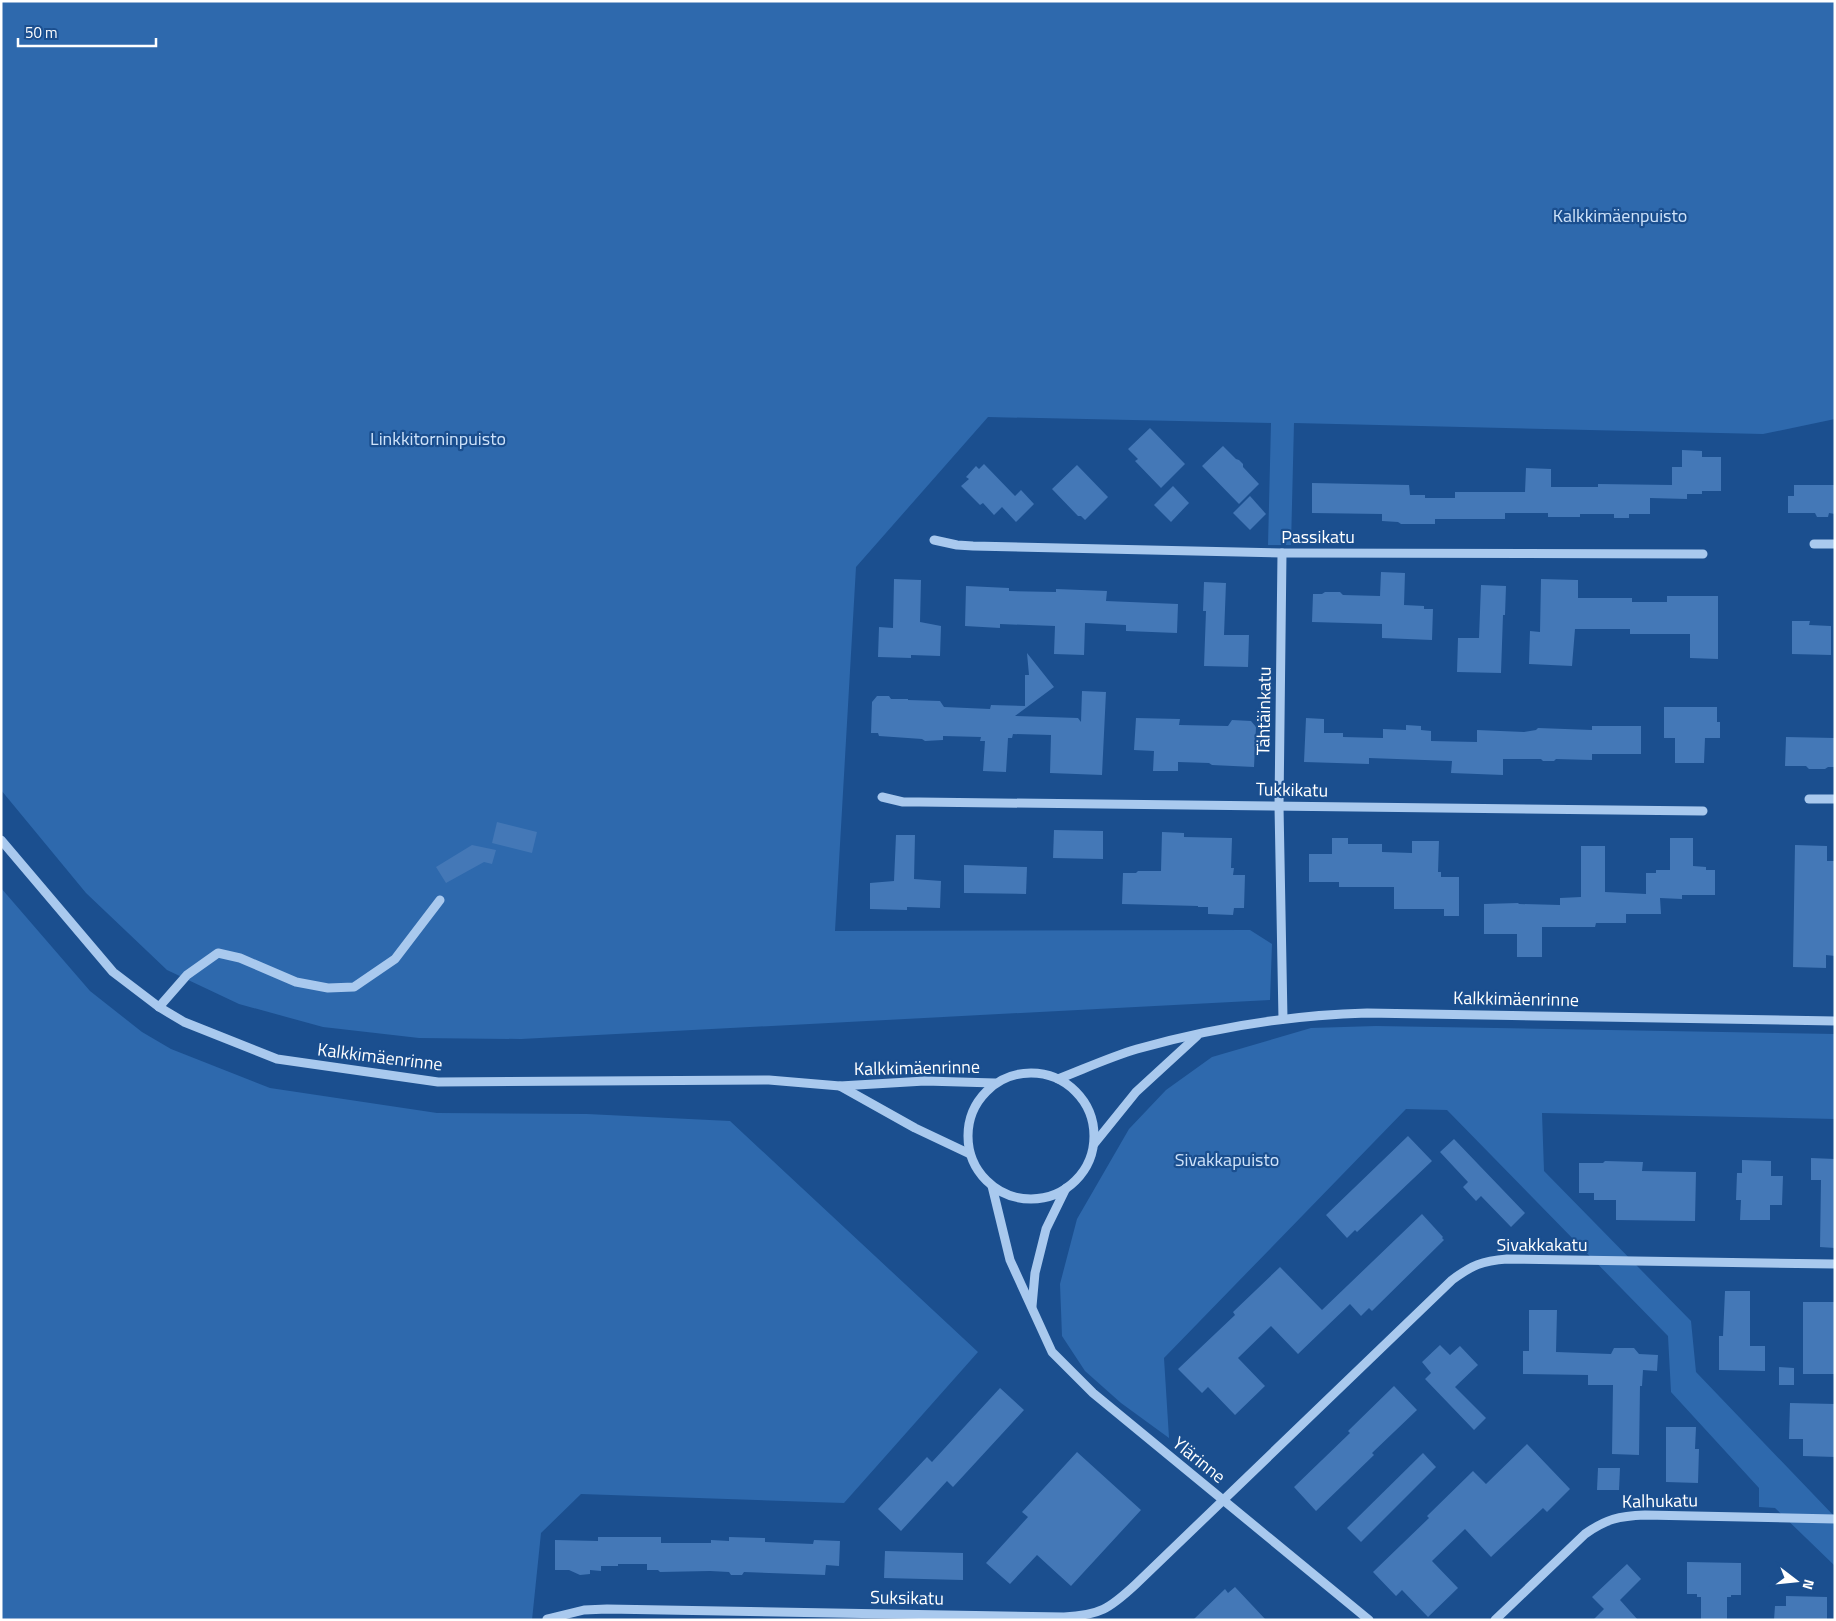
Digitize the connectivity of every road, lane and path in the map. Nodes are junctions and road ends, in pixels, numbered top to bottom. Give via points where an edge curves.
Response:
1 (934, 540) dead end
2 (1814, 544) dead end
3 (1835, 544) edge
4 (1282, 553) junction
5 (1703, 554) dead end
6 (882, 797) dead end
7 (1809, 799) dead end
8 (1835, 799) edge
9 (1279, 806) junction
10 (1703, 811) dead end
11 (1, 840) edge
12 (440, 900) dead end
13 (159, 1007) junction
14 (1283, 1019) junction
15 (1835, 1020) edge
16 (1199, 1034) junction
17 (1058, 1079) junction
18 (995, 1084) junction
19 (840, 1086) junction
20 (1094, 1144) junction
21 (970, 1154) junction
22 (992, 1186) junction
23 (1066, 1188) junction
24 (1835, 1264) edge
25 (1032, 1306) junction
26 (1223, 1500) junction
27 (1835, 1518) edge
28 (547, 1619) edge
29 (1369, 1620) edge
30 (1496, 1620) edge

1 - 4 street, Passikatu via 972,546
2 - 3 street
4 - 5 street, Passikatu
4 - 9 street, Tähtäinkatu
6 - 9 street, Tukkikatu via 911,802
7 - 8 street
9 - 10 street, Tukkikatu
9 - 14 street, Tähtäinkatu
11 - 13 street, Kalkkimäenrinne via 113,972
12 - 13 street via 395,959 354,987 328,988 296,982 240,958 218,954 187,975
13 - 19 street, Kalkkimäenrinne via 184,1022 277,1059 438,1082 769,1080
14 - 15 street, Kalkkimäenrinne via 1367,1013
14 - 16 street, Kalkkimäenrinne
16 - 17 street, Kalkkimäenrinne via 1135,1050
16 - 20 street via 1136,1092
17 - 18 street via 1046,1074 1026,1073 1006,1077
17 - 20 street via 1079,1094 1086,1106 1092,1118
18 - 19 street, Kalkkimäenrinne via 926,1081
18 - 21 street via 985,1092 971,1115 967,1141
19 - 21 street, Kalkkimäenrinne
20 - 23 street via 1085,1169
21 - 22 street via 982,1177
22 - 23 street via 1016,1198 1029,1199 1042,1198
22 - 25 street, Ylärinne via 1010,1260
23 - 25 street, Ylärinne via 1046,1229 1034,1273
24 - 26 street, Sivakkakatu via 1507,1259 1490,1260 1469,1267
25 - 26 street, Ylärinne via 1052,1352 1075,1377
26 - 28 street, Suksikatu via 1116,1602 1096,1613 1082,1616 607,1609 584,1610
26 - 29 street, Ylärinne
27 - 30 street, Kalhukatu via 1614,1518 1585,1534

